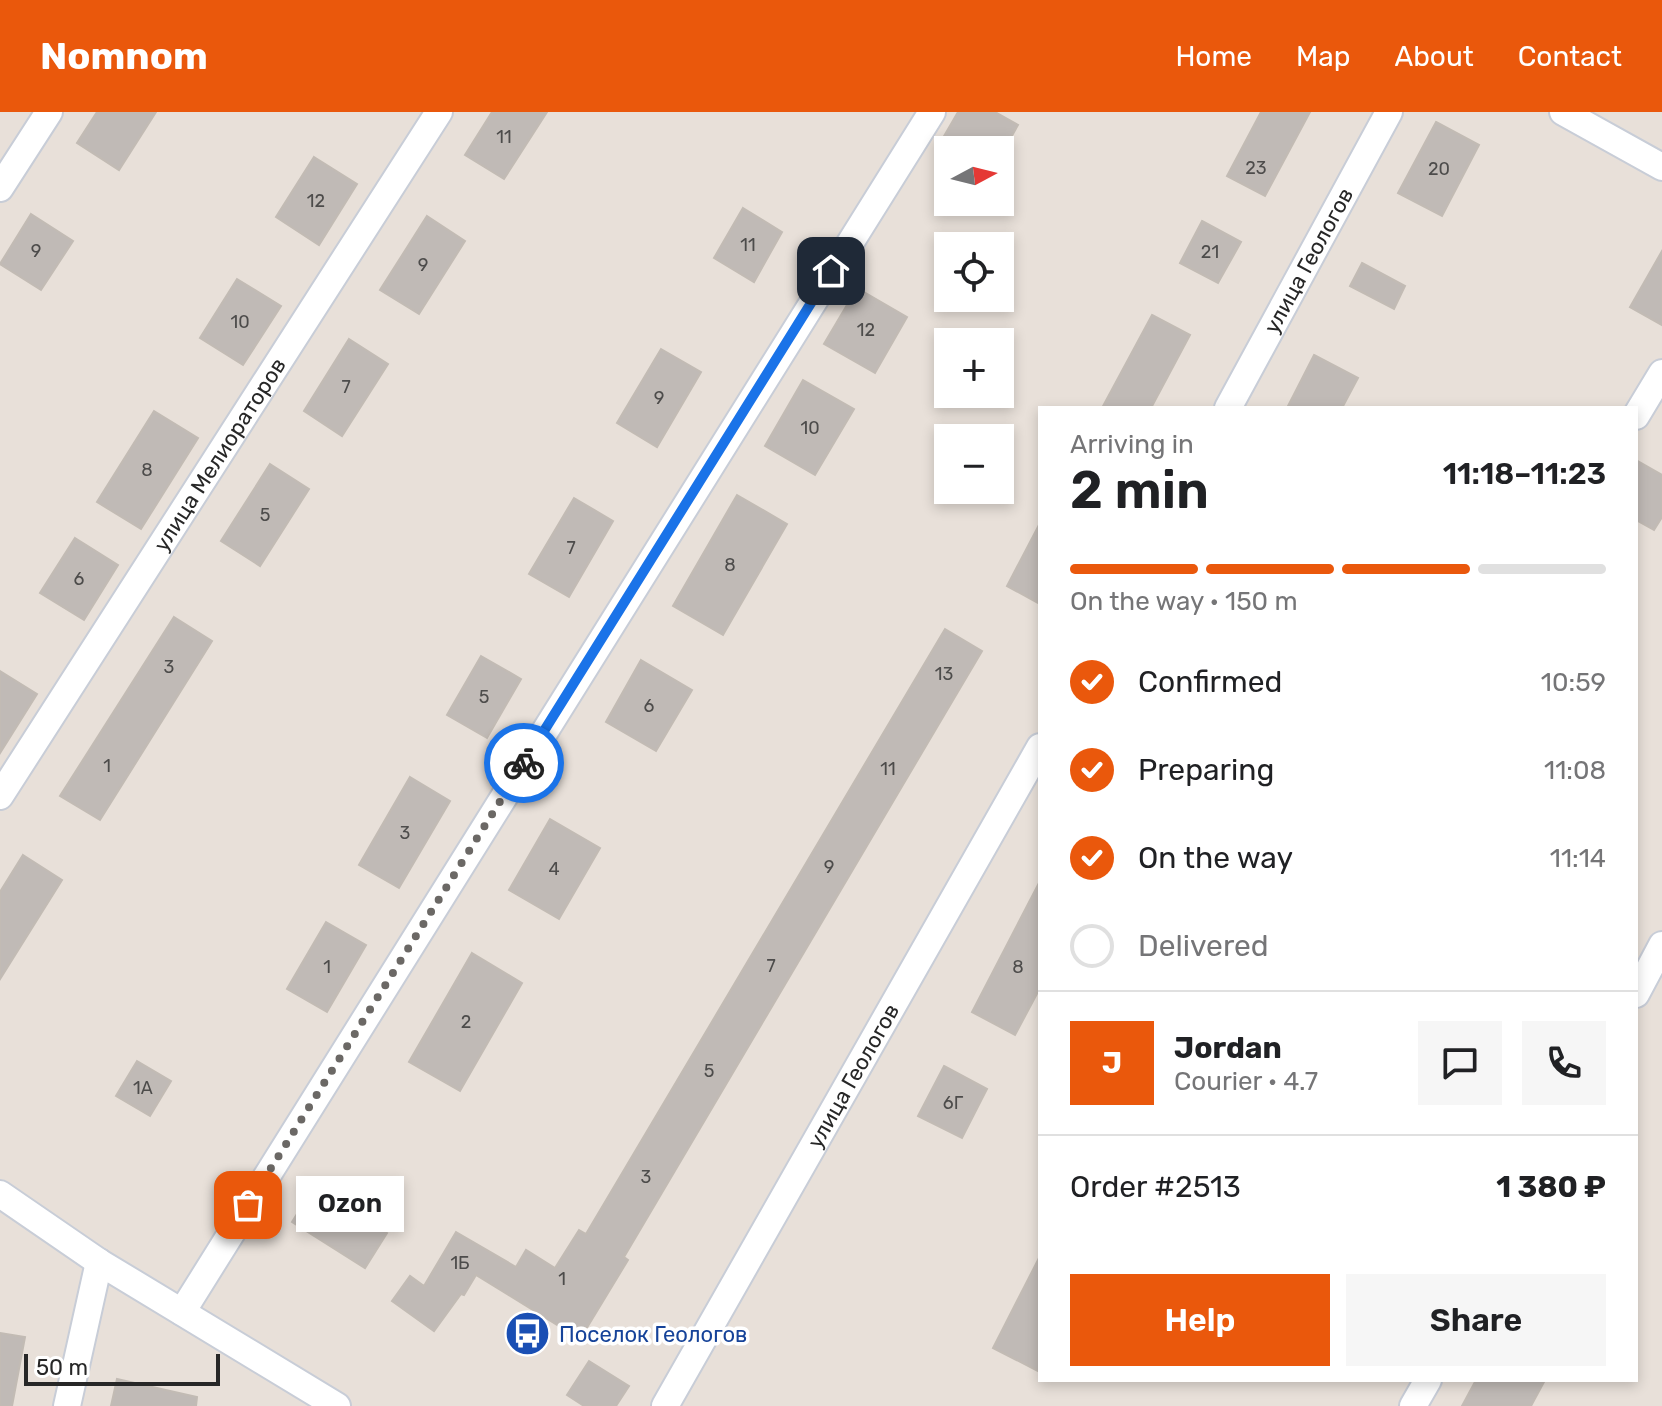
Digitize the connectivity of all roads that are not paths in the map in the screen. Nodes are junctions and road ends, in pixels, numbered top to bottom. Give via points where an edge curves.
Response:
1 (49, 112) edge
2 (439, 112) edge
3 (932, 112) edge
4 (1389, 112) edge
5 (1563, 112) edge
6 (1662, 167) edge
7 (0, 188) edge
8 (1662, 373) edge
9 (1229, 406) edge
10 (1638, 413) edge
11 (1038, 751) edge
12 (0, 796) edge
13 (1662, 945) edge
14 (1638, 990) edge
15 (0, 1194) edge
16 (99, 1262) junction
17 (182, 1312) junction
18 (1427, 1382) edge
19 (67, 1406) edge
20 (337, 1406) edge
21 (665, 1406) edge
22 (1413, 1406) edge

1 - 7 street
2 - 12 street, улица Мелиораторов
3 - 17 street
4 - 9 street, улица Геологов
5 - 6 street
8 - 10 street
11 - 21 street, улица Геологов
13 - 14 street
15 - 16 street
16 - 17 street
16 - 19 street
17 - 20 street
18 - 22 street

